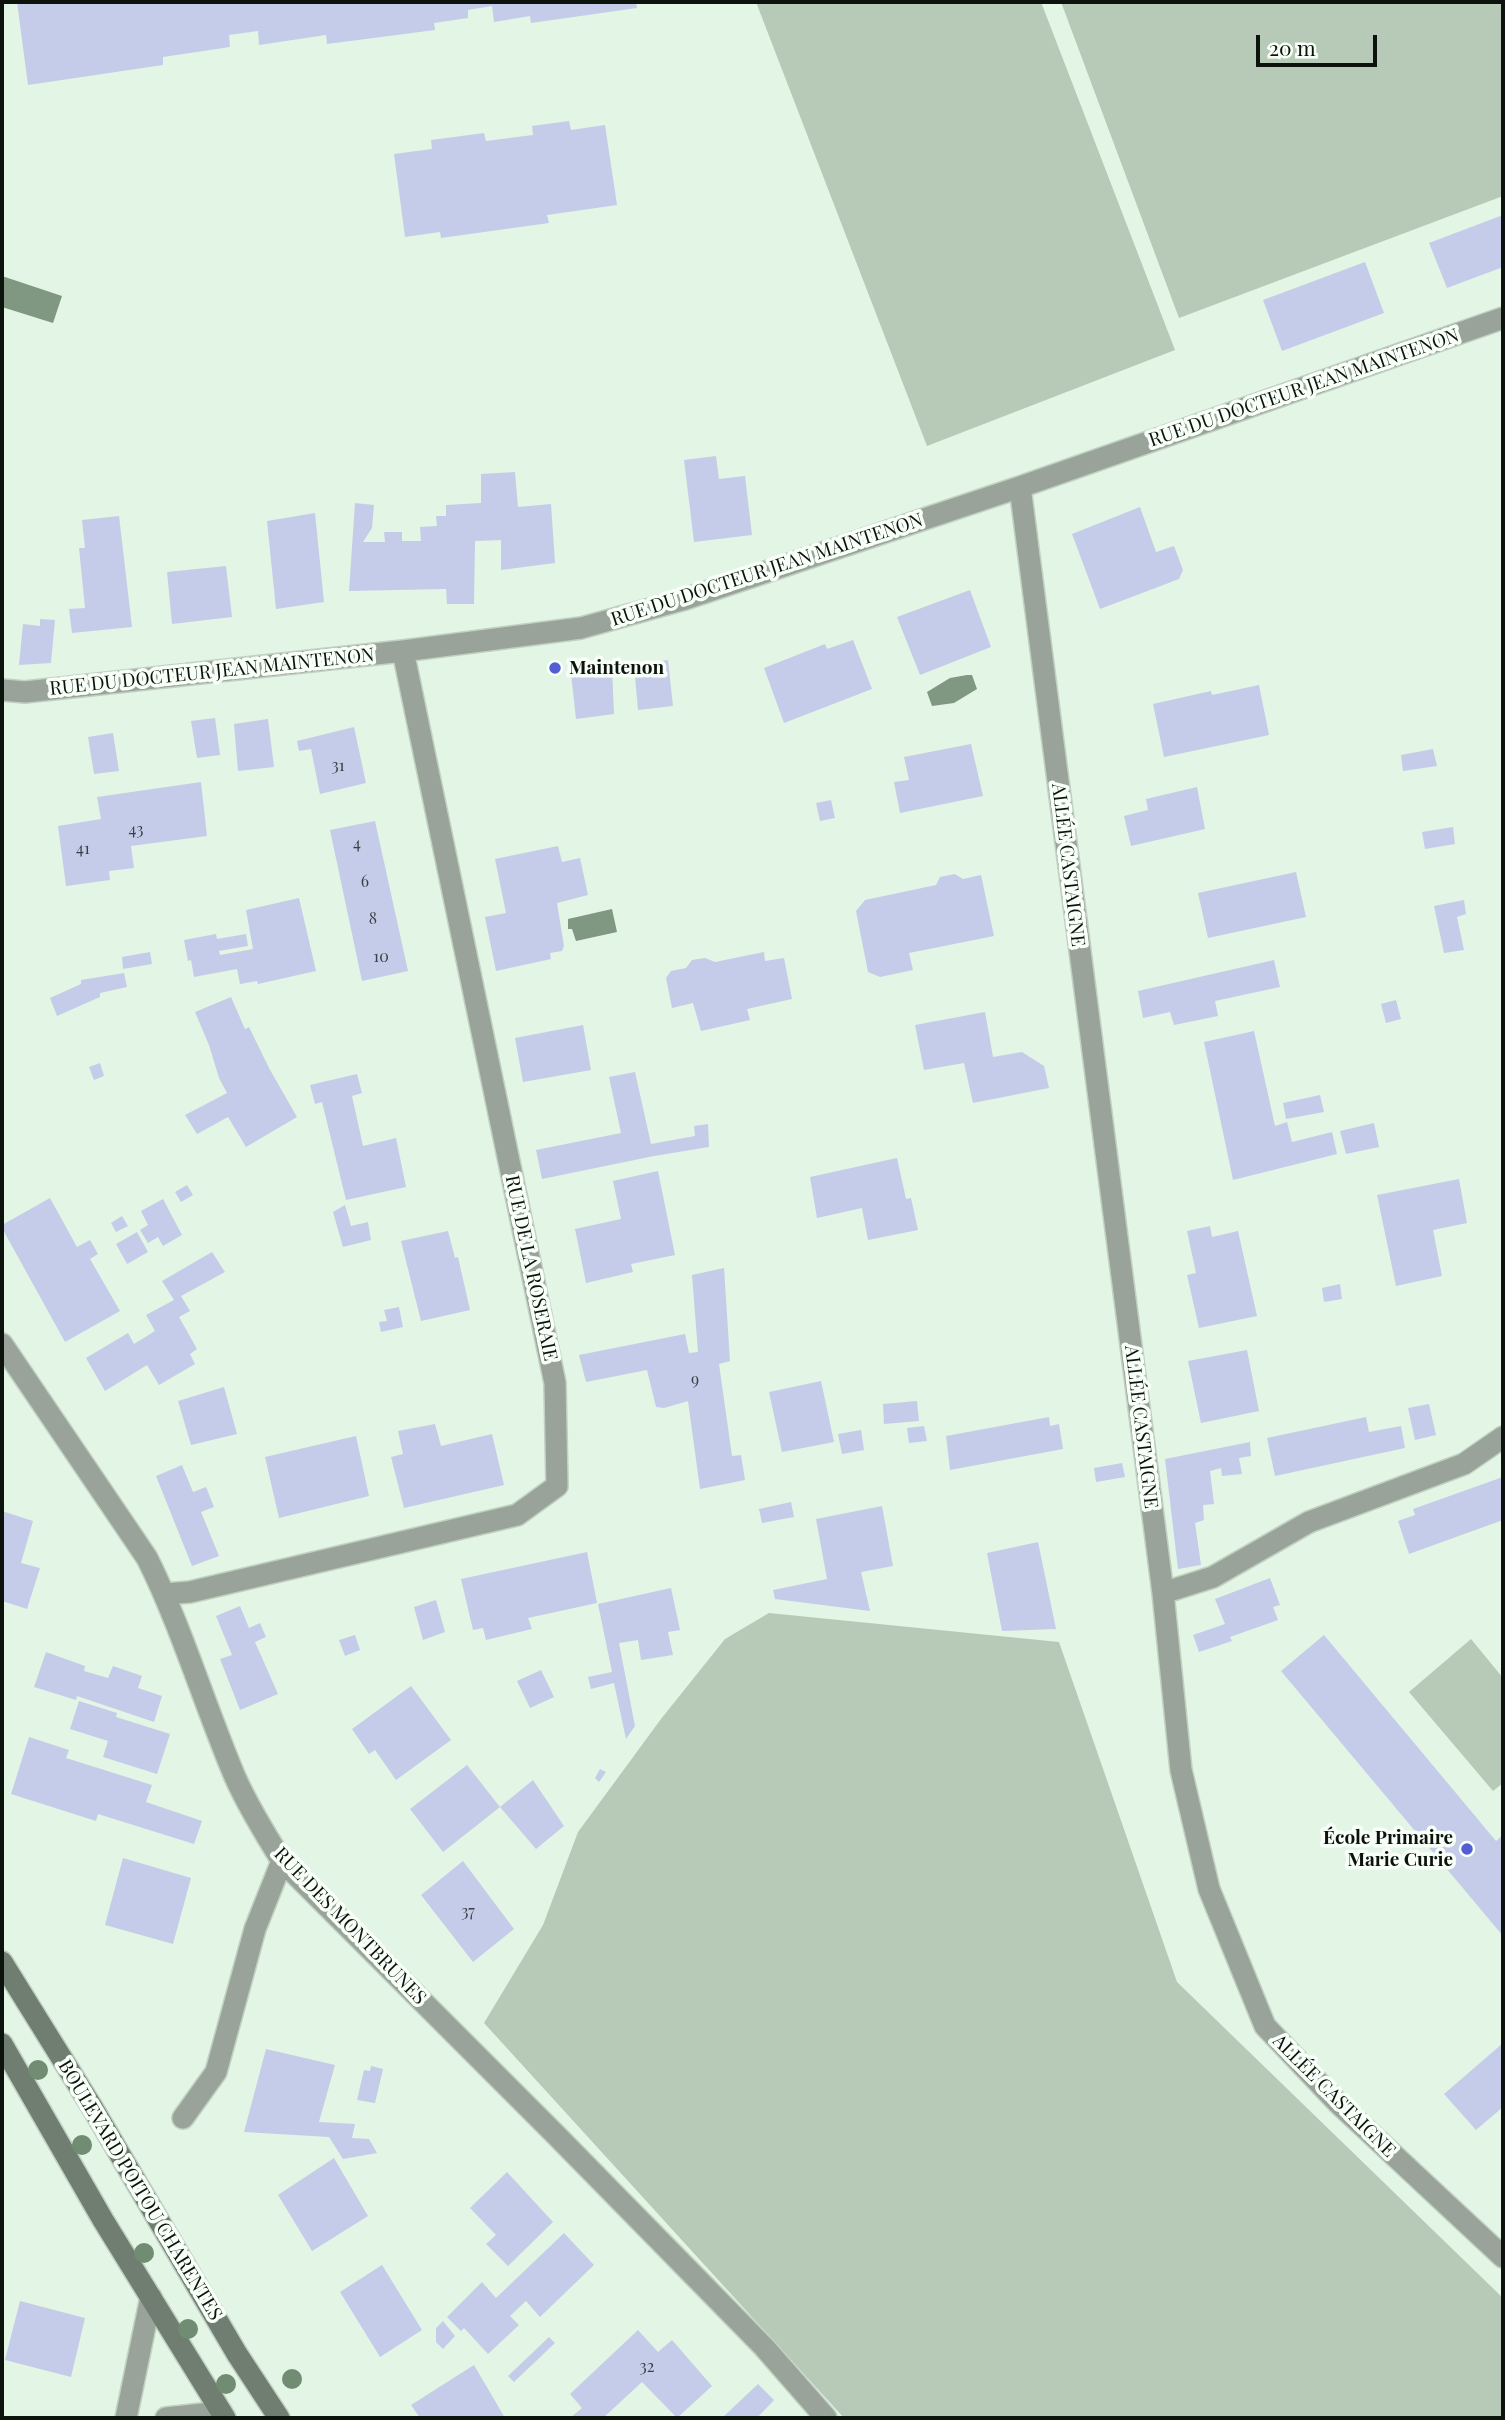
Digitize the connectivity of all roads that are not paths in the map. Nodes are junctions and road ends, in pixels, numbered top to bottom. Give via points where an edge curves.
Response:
1 (1503, 318) edge
2 (1020, 487) junction
3 (402, 652) junction
4 (2, 690) edge
5 (2, 1344) edge
6 (1503, 1437) edge
7 (1163, 1593) junction
8 (165, 1594) junction
9 (282, 1861) junction
10 (2, 1962) edge
11 (2, 2044) edge
12 (183, 2118) dead end
13 (1503, 2257) edge
14 (151, 2297) junction
15 (223, 2415) edge
16 (126, 2418) edge
17 (166, 2418) edge
18 (279, 2418) edge
19 (826, 2418) edge

1 - 2 street, RUE DU DOCTEUR JEAN MAINTENON
2 - 3 street, RUE DU DOCTEUR JEAN MAINTENON via 682,600 582,628
2 - 7 street, ALLÉE CASTAIGNE
3 - 4 street, RUE DU DOCTEUR JEAN MAINTENON via 25,692
3 - 8 street, RUE DE LA ROSERAIE via 555,1383 557,1486 517,1515 190,1592
5 - 8 street, RUE DES MONTBRUNES via 147,1558
6 - 7 street via 1464,1464 1309,1522 1213,1577
7 - 13 street, ALLÉE CASTAIGNE via 1181,1770 1209,1889 1265,2026 1338,2103
8 - 9 street, RUE DES MONTBRUNES via 236,1778
9 - 12 street via 255,1929 216,2072
9 - 19 street, RUE DES MONTBRUNES via 736,2318
10 - 18 main road, BOULEVARD POITOU CHARENTES
11 - 14 main road
14 - 15 main road
14 - 16 street
15 - 17 street

